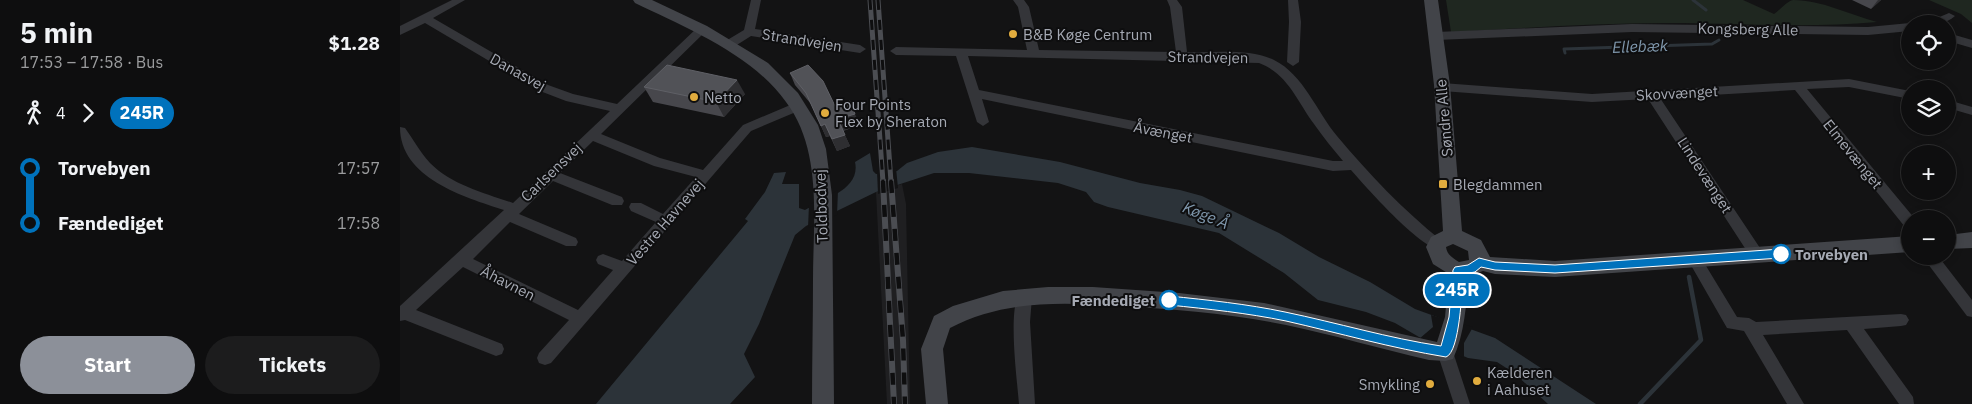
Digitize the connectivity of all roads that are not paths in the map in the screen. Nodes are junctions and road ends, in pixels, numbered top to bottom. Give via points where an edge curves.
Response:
1 (460, 0) edge
2 (640, 0) edge
3 (756, 0) edge
4 (1018, 0) edge
5 (1172, 0) edge
6 (1293, 0) edge
7 (1431, 0) edge
8 (425, 18) junction
9 (1901, 28) edge
10 (702, 29) junction
11 (400, 31) edge
12 (748, 32) junction
13 (1436, 36) junction
14 (1956, 39) edge
15 (1972, 44) edge
16 (728, 45) junction
17 (860, 49) dead end
18 (896, 51) dead end
19 (963, 53) junction
20 (1034, 53) junction
21 (1182, 56) junction
22 (1293, 62) dead end
23 (1797, 86) junction
24 (1442, 87) junction
25 (974, 93) junction
26 (1901, 93) edge
27 (1652, 94) junction
28 (799, 106) junction
29 (1956, 107) edge
30 (618, 108) junction
31 (1972, 112) edge
32 (983, 122) dead end
33 (400, 131) edge
34 (590, 135) junction
35 (1353, 165) junction
36 (549, 174) junction
37 (705, 175) junction
38 (617, 201) dead end
39 (636, 207) dead end
40 (510, 211) junction
41 (1901, 212) edge
42 (666, 221) junction
43 (1972, 240) edge
44 (1445, 241) junction
45 (1956, 241) edge
46 (571, 242) dead end
47 (1901, 245) edge
48 (1757, 255) junction
49 (1479, 258) junction
50 (462, 260) junction
51 (603, 260) dead end
52 (1695, 260) junction
53 (1936, 265) edge
54 (624, 268) junction
55 (1458, 270) junction
56 (1024, 297) junction
57 (1972, 311) edge
58 (402, 314) edge
59 (580, 318) junction
60 (1901, 320) dead end
61 (1851, 323) junction
62 (1751, 329) junction
63 (496, 349) dead end
64 (1446, 352) junction
65 (545, 358) dead end
66 (1907, 402) dead end
67 (822, 404) edge
68 (936, 404) edge
69 (1027, 404) edge
70 (1462, 404) edge
71 (1796, 404) edge

1 - 8 street
2 - 10 street
3 - 12 street
4 - 20 street via 1023,6
5 - 21 street via 1176,7
6 - 22 street
7 - 13 street, Søndre Alle
8 - 11 street
8 - 30 street, Danasvej via 544,88 570,98
9 - 13 street, Kongsberg Alle via 1868,31 1632,28
10 - 16 street
10 - 30 street, Carlsensvej
12 - 16 street, Strandvejen
12 - 17 street, Strandvejen
13 - 24 street, Søndre Alle
14 - 15 street
16 - 28 street, Toldbodvej via 773,75
18 - 19 street, Strandvejen
19 - 20 street, Strandvejen
19 - 25 street
20 - 21 street, Strandvejen
21 - 35 street, Strandvejen via 1258,58 1276,66 1288,76
23 - 26 street, Skovvænget via 1849,83
23 - 27 street, Skovvænget
23 - 41 street, Elmevænget
24 - 27 street, Skovvænget via 1573,97
24 - 44 street, Søndre Alle
25 - 32 street
25 - 35 street, Åvænget via 1333,166
27 - 48 street, Lindevænget
28 - 37 street, Vestre Havnevej via 746,128
28 - 67 street, Toldbodvej via 817,149 823,196
29 - 31 street
30 - 34 street, Carlsensvej
33 - 40 street via 426,167 444,181
34 - 36 street, Carlsensvej
34 - 37 street via 656,162
35 - 44 street, Strandvejen via 1416,228
36 - 38 street
36 - 40 street, Carlsensvej
37 - 42 street, Vestre Havnevej
39 - 42 street
40 - 46 street
40 - 50 street, Carlsensvej
42 - 54 street, Vestre Havnevej
43 - 45 street
44 - 49 street via 1473,243
44 - 55 street via 1437,256
47 - 48 street
48 - 52 street
49 - 52 street via 1495,266 1555,269
49 - 55 street via 1471,269
50 - 58 street, Carlsensvej
50 - 59 street, Åhavnen
51 - 54 street
52 - 62 street via 1732,323 1749,325
53 - 57 street
54 - 59 street, Vestre Havnevej
55 - 64 street via 1454,319
56 - 64 street via 1098,296 1230,307 1286,316 1429,351
56 - 68 street via 958,313 941,322 932,349
56 - 69 street via 1022,322
58 - 63 street
59 - 65 street, Vestre Havnevej
60 - 61 street
61 - 62 street
61 - 66 street
62 - 71 street
64 - 70 street

